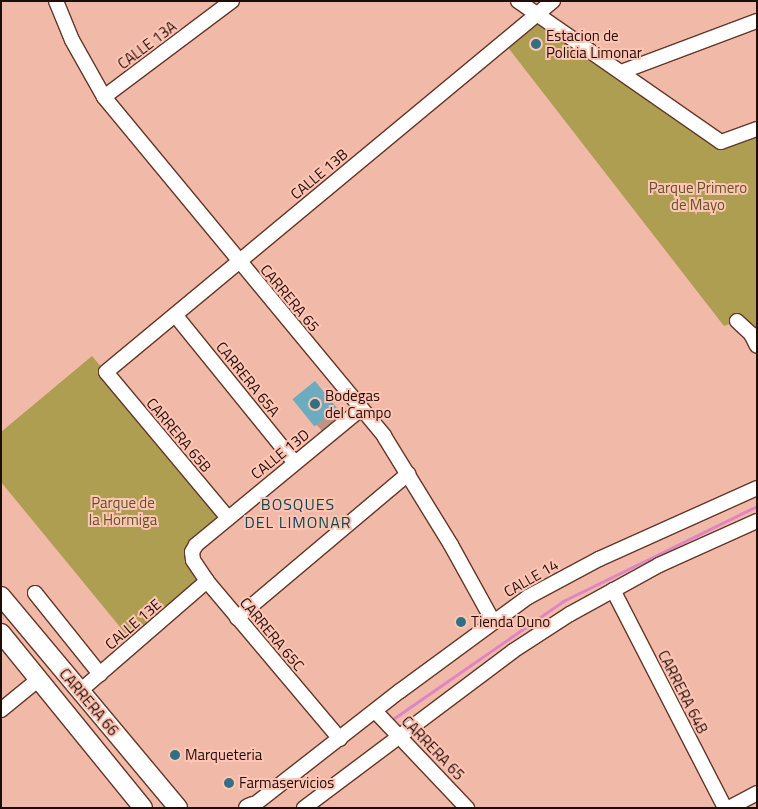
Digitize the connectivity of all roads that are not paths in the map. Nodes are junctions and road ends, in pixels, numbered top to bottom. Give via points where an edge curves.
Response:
1 (56, 1) edge
2 (232, 1) edge
3 (518, 1) edge
4 (553, 1) edge
5 (536, 13) junction
6 (757, 21) edge
7 (621, 72) junction
8 (104, 97) junction
9 (757, 129) edge
10 (240, 262) junction
11 (176, 316) junction
12 (737, 321) dead end
13 (757, 346) edge
14 (106, 372) joint
15 (361, 409) junction
16 (295, 463) junction
17 (408, 474) junction
18 (757, 488) edge
19 (228, 518) junction
20 (757, 521) edge
21 (196, 545) joint
22 (207, 581) junction
23 (613, 590) junction
24 (35, 592) dead end
25 (1, 596) edge
26 (237, 618) junction
27 (493, 621) junction
28 (1, 633) edge
29 (100, 674) junction
30 (39, 679) junction
31 (80, 691) junction
32 (1, 710) edge
33 (375, 711) junction
34 (103, 719) junction
35 (84, 734) junction
36 (400, 736) junction
37 (340, 739) junction
38 (757, 793) edge
39 (178, 805) edge
40 (250, 807) edge
41 (143, 808) edge
42 (304, 808) edge
43 (468, 808) edge
44 (725, 808) edge
45 (729, 808) edge

1 - 8 street, CARRERA 65 via 72,40
2 - 8 street, CALLE 13A
3 - 5 street
4 - 5 street, CALLE 13B
5 - 7 street
5 - 10 street, CALLE 13B
6 - 7 street
7 - 9 street via 721,142
8 - 10 street, CARRERA 65
10 - 11 street, CALLE 13B
10 - 15 street, CARRERA 65
11 - 14 street, CALLE 13B
11 - 16 street, CARRERA 65A
12 - 13 street via 751,334
14 - 19 street, CARRERA 65B
15 - 16 street, CALLE 13D
15 - 17 street, CARRERA 65 via 384,436
16 - 19 street, CALLE 13D
17 - 26 street
17 - 27 street, CARRERA 65
18 - 27 street, CALLE 14 via 599,559 528,597
19 - 21 street, CALLE 13D
20 - 23 street
21 - 22 street, CARRERA 65C via 193,560
22 - 26 street, CARRERA 65C
22 - 29 street, CALLE 13E
23 - 36 street via 513,651
23 - 44 street, CARRERA 64B
24 - 29 street
25 - 31 main road, CARRERA 66
26 - 37 street, CARRERA 65C
27 - 33 street, CALLE 14
28 - 30 main road, CARRERA 66
29 - 31 street, CALLE 13E
30 - 32 street
30 - 35 main road, CARRERA 66
31 - 34 main road, CARRERA 66
33 - 36 street, CARRERA 65
33 - 37 street, CALLE 14
34 - 35 main road via 98,732
34 - 39 main road, CARRERA 66
35 - 41 main road, CARRERA 66
36 - 42 street
36 - 43 street, CARRERA 65
37 - 40 street, CALLE 14
38 - 45 street

